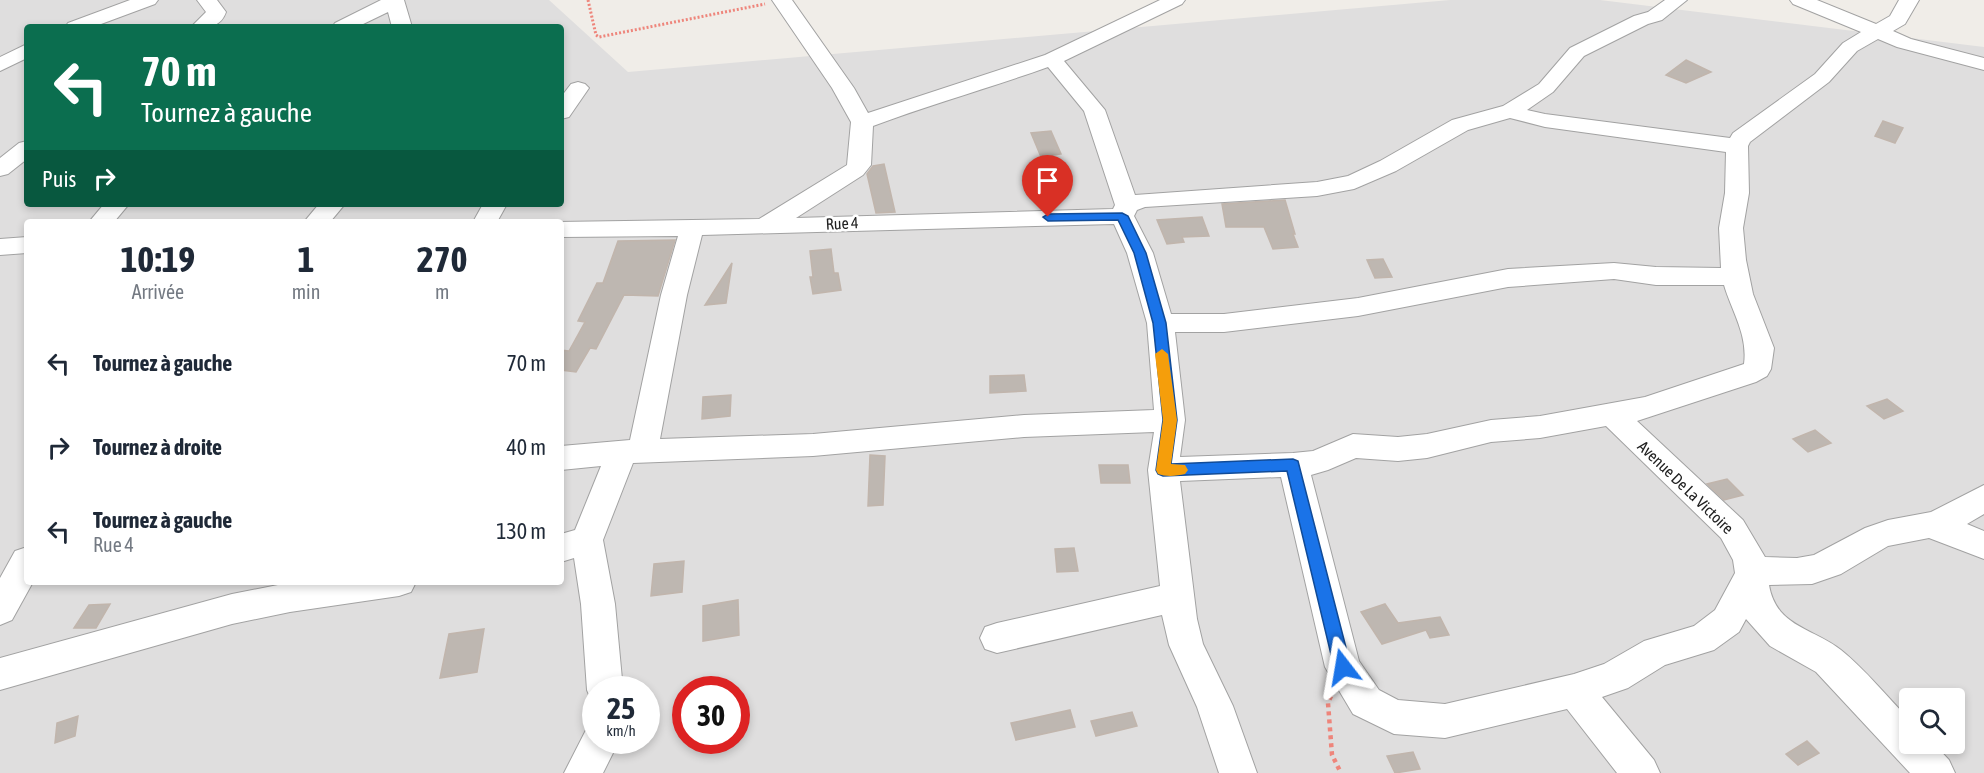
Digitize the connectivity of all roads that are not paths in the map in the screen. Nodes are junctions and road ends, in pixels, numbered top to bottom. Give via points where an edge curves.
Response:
1 (148, 0) edge
2 (207, 0) edge
3 (394, 0) edge
4 (782, 0) edge
5 (1175, 0) edge
6 (1677, 0) edge
7 (1800, 0) edge
8 (1909, 0) edge
9 (83, 24) edge
10 (205, 24) edge
11 (348, 24) edge
12 (401, 24) edge
13 (1875, 32) junction
14 (24, 52) edge
15 (1052, 59) junction
16 (1984, 64) edge
17 (0, 65) edge
18 (578, 88) dead end
19 (564, 108) edge
20 (1511, 111) junction
21 (862, 122) junction
22 (1737, 146) junction
23 (24, 150) edge
24 (0, 169) edge
25 (114, 207) edge
26 (330, 207) edge
27 (1125, 211) junction
28 (104, 219) edge
29 (319, 219) edge
30 (764, 227) junction
31 (692, 228) junction
32 (564, 229) edge
33 (24, 245) edge
34 (0, 247) edge
35 (1735, 277) junction
36 (1160, 323) junction
37 (1612, 414) junction
38 (1170, 420) junction
39 (632, 452) junction
40 (564, 458) edge
41 (1293, 465) junction
42 (1163, 470) junction
43 (1984, 498) edge
44 (1928, 525) junction
45 (574, 544) edge
46 (1984, 546) edge
47 (24, 566) edge
48 (1752, 572) junction
49 (377, 585) edge
50 (1178, 597) junction
51 (0, 610) edge
52 (997, 638) dead end
53 (0, 674) edge
54 (604, 676) edge
55 (1574, 691) junction
56 (593, 754) edge
57 (583, 773) edge
58 (1238, 773) edge
59 (1641, 773) edge
60 (1936, 773) edge

1 - 9 street
2 - 10 street via 216,12
3 - 11 street
3 - 12 street
4 - 21 street
5 - 15 street
6 - 20 street via 1655,16 1577,52 1546,88
7 - 13 street
8 - 13 street via 1898,20
13 - 16 street via 1928,51
13 - 22 street via 1850,47 1822,78 1741,138
14 - 17 street
15 - 21 street
15 - 27 street via 1094,110
18 - 19 street
20 - 22 street via 1545,121
20 - 27 street, Rue 4 via 1460,125 1388,166 1331,188 1152,200
21 - 30 street via 859,165 855,170
22 - 35 street via 1737,194 1731,228
23 - 24 street
25 - 28 street
26 - 29 street
27 - 30 street, Rue 4
27 - 36 street
30 - 31 street, Rue 4
31 - 32 street, Rue 4
31 - 39 street
33 - 34 street
35 - 36 street via 1614,271 1508,278 1358,306 1224,322
35 - 37 street via 1758,336 1757,369 1646,408
36 - 38 street
37 - 41 street via 1491,431 1418,447 1353,447 1317,462
37 - 48 street, Avenue De La Victoire via 1732,529 1749,558
38 - 39 street via 1002,428 757,448
38 - 42 street
39 - 40 street
39 - 45 street
41 - 42 street
41 - 55 street via 1343,667 1366,702 1394,717 1445,721
42 - 50 street
43 - 44 street
44 - 46 street
44 - 48 street via 1877,536 1823,567
45 - 54 street via 598,604
47 - 51 street
48 - 55 street via 1727,621 1716,631 1656,652 1615,676
48 - 60 street, Avenue De La Victoire via 1758,609 1768,622 1782,635 1828,661
49 - 53 street via 232,609
50 - 52 street
50 - 58 street via 1186,645 1215,706
55 - 59 street
56 - 57 street

